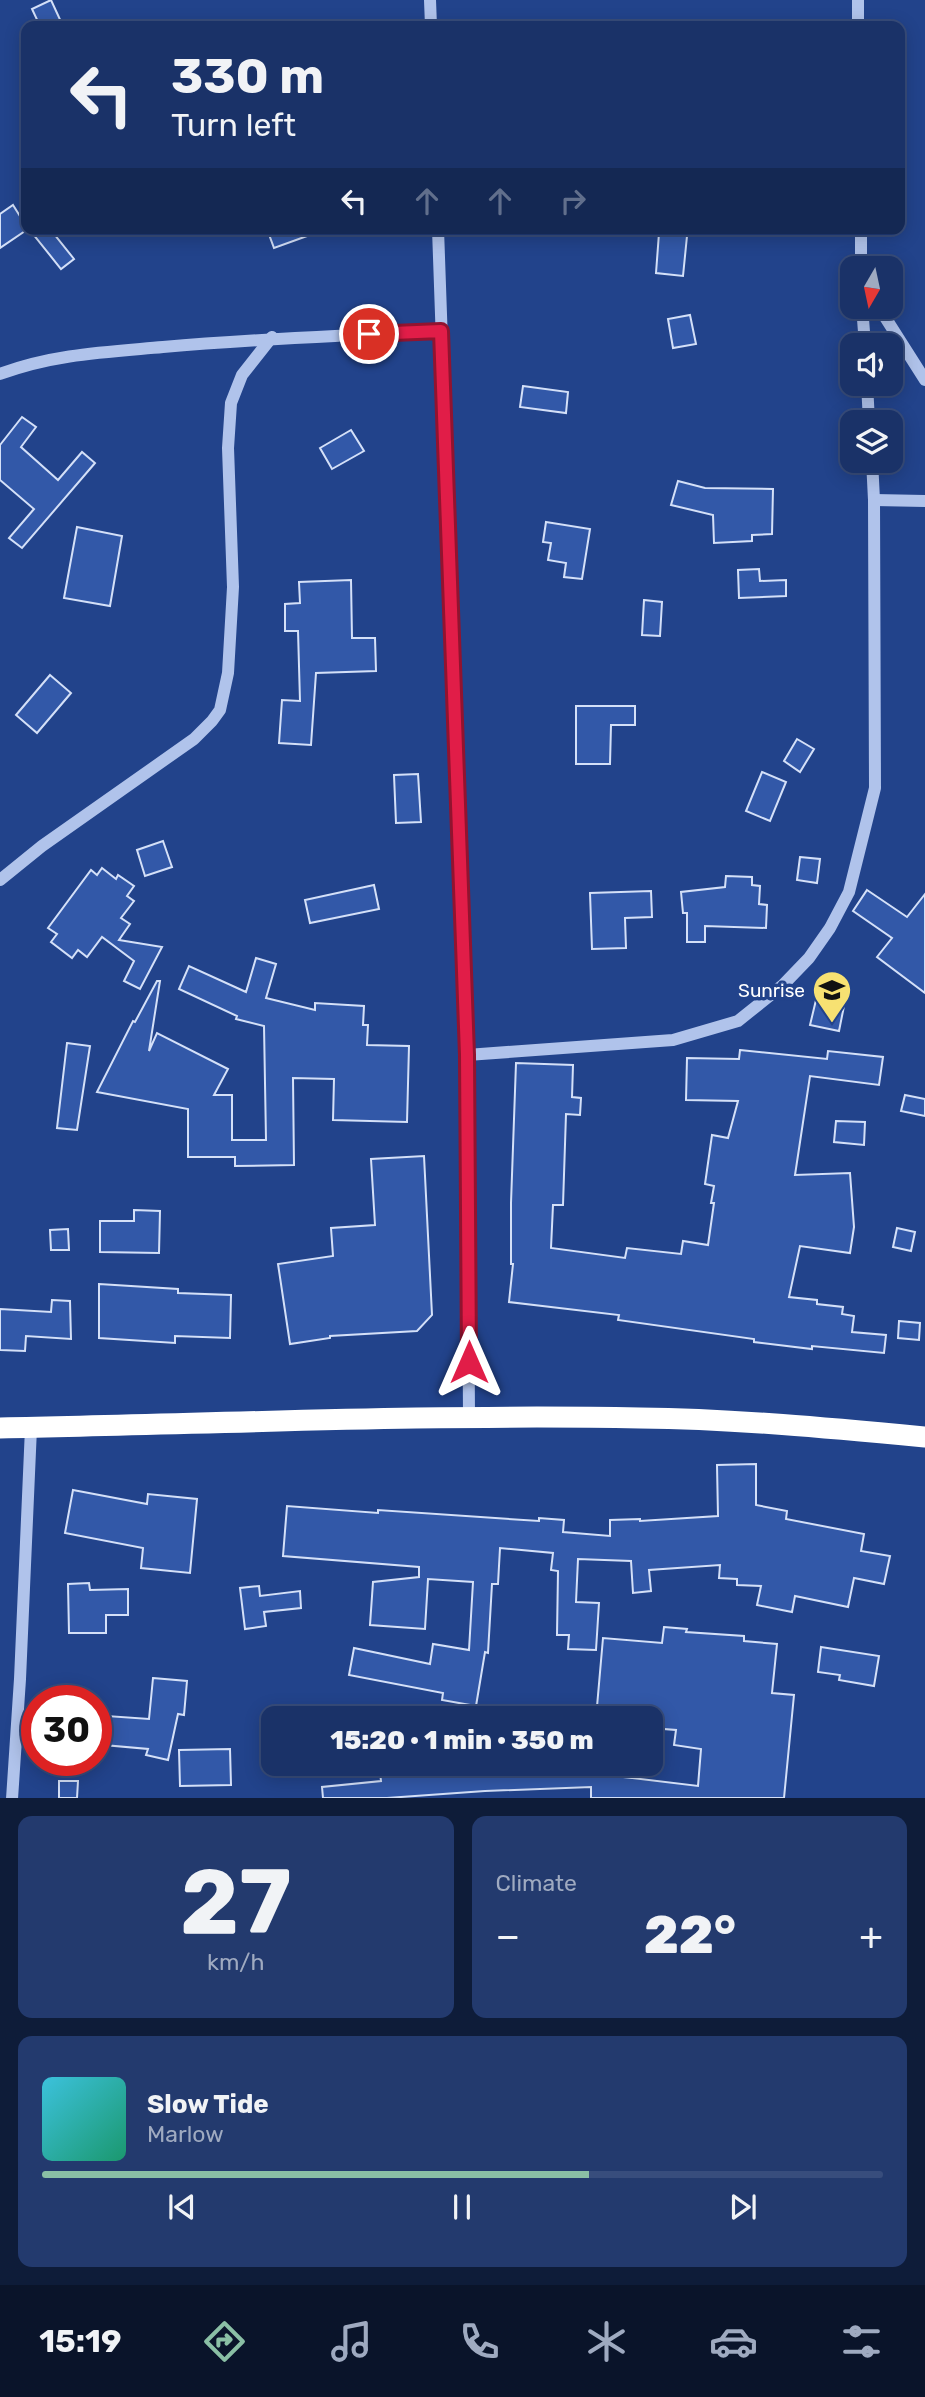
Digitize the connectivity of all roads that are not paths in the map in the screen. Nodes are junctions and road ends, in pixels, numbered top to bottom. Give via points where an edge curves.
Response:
1 (430, 0) edge
2 (858, 0) edge
3 (431, 21) edge
4 (858, 21) edge
5 (438, 235) edge
6 (861, 235) edge
7 (862, 256) edge
8 (886, 319) edge
9 (441, 331) junction
10 (272, 337) junction
11 (0, 374) edge
12 (925, 380) edge
13 (873, 473) edge
14 (874, 500) junction
15 (925, 501) edge
16 (0, 880) edge
17 (467, 1055) junction
18 (470, 1418) junction
19 (0, 1428) edge
20 (31, 1428) junction
21 (925, 1437) edge
22 (12, 1798) edge

1 - 3 street
2 - 4 street
5 - 9 street
6 - 7 street
8 - 12 street
9 - 10 street
9 - 17 street
10 - 11 street via 68,355
10 - 16 street via 242,375 231,402 233,587 228,673 220,710 194,739
13 - 14 street
14 - 15 street
14 - 17 street via 875,788 849,892 809,958 738,1021 673,1040
17 - 18 street
18 - 20 highway
18 - 21 highway via 642,1418
19 - 20 highway
20 - 22 street

